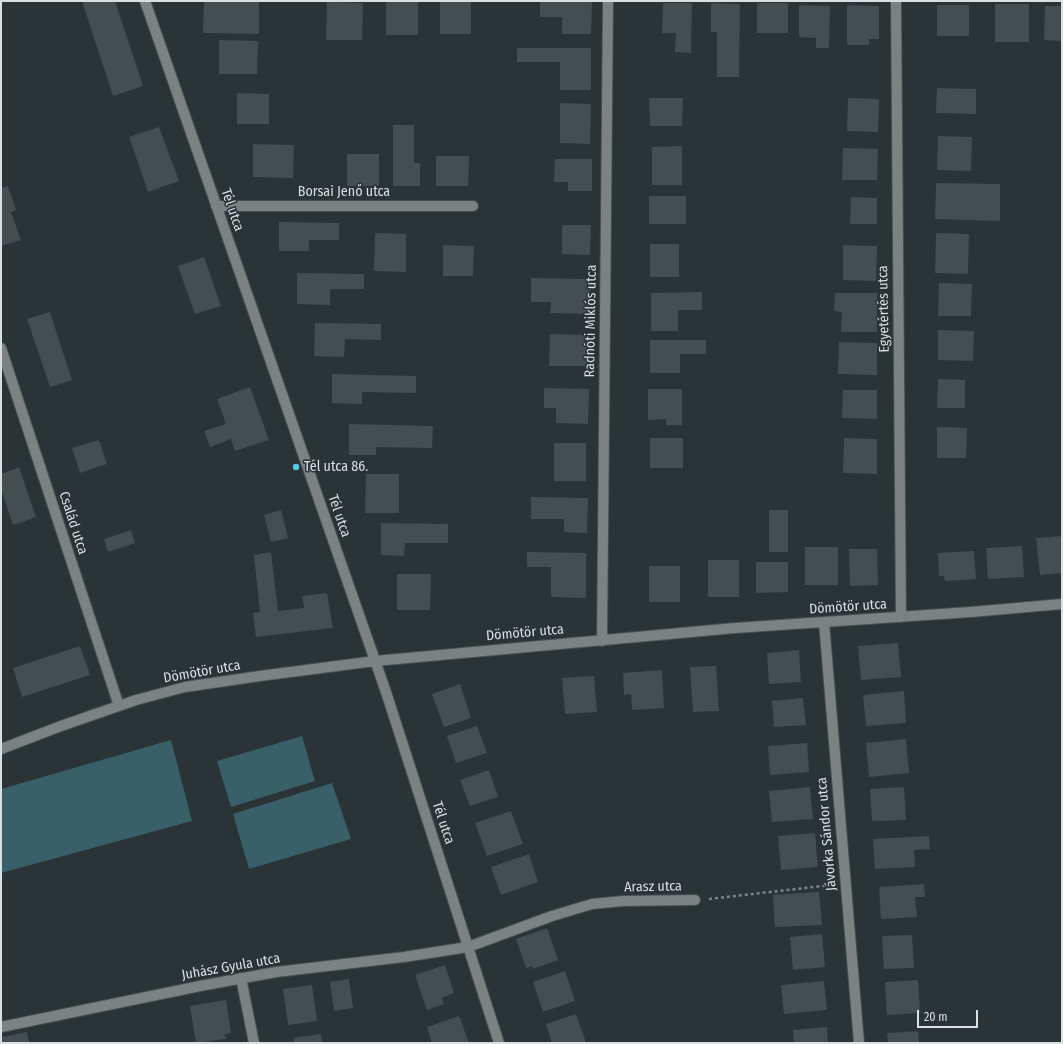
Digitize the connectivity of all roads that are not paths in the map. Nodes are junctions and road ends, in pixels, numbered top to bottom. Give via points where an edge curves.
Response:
1 (145, 1) edge
2 (608, 1) edge
3 (896, 1) edge
4 (216, 206) junction
5 (473, 206) dead end
6 (1, 348) edge
7 (1062, 604) edge
8 (901, 617) junction
9 (824, 622) junction
10 (602, 641) junction
11 (375, 661) junction
12 (119, 706) junction
13 (1, 749) edge
14 (695, 900) road end
15 (468, 946) junction
16 (240, 978) junction
17 (1, 1027) edge
18 (254, 1043) edge
19 (500, 1043) edge
20 (859, 1043) edge

1 - 4 street, Tél utca
2 - 10 street, Radnóti Miklós utca
3 - 8 street, Egyetértés utca
4 - 5 street, Borsai Jenő utca
4 - 11 street, Tél utca
6 - 12 street, Család utca
7 - 8 street, Dömötör utca
8 - 9 street, Dömötör utca
9 - 10 street, Dömötör utca
9 - 20 street, Jávorka Sándor utca
10 - 11 street, Dömötör utca
11 - 12 street, Dömötör utca via 185,687
11 - 15 street, Tél utca
12 - 13 street, Dömötör utca
14 - 15 street, Arasz utca via 592,904
15 - 16 street, Juhász Gyula utca
15 - 19 street, Tél utca
16 - 17 street, Juhász Gyula utca
16 - 18 street

